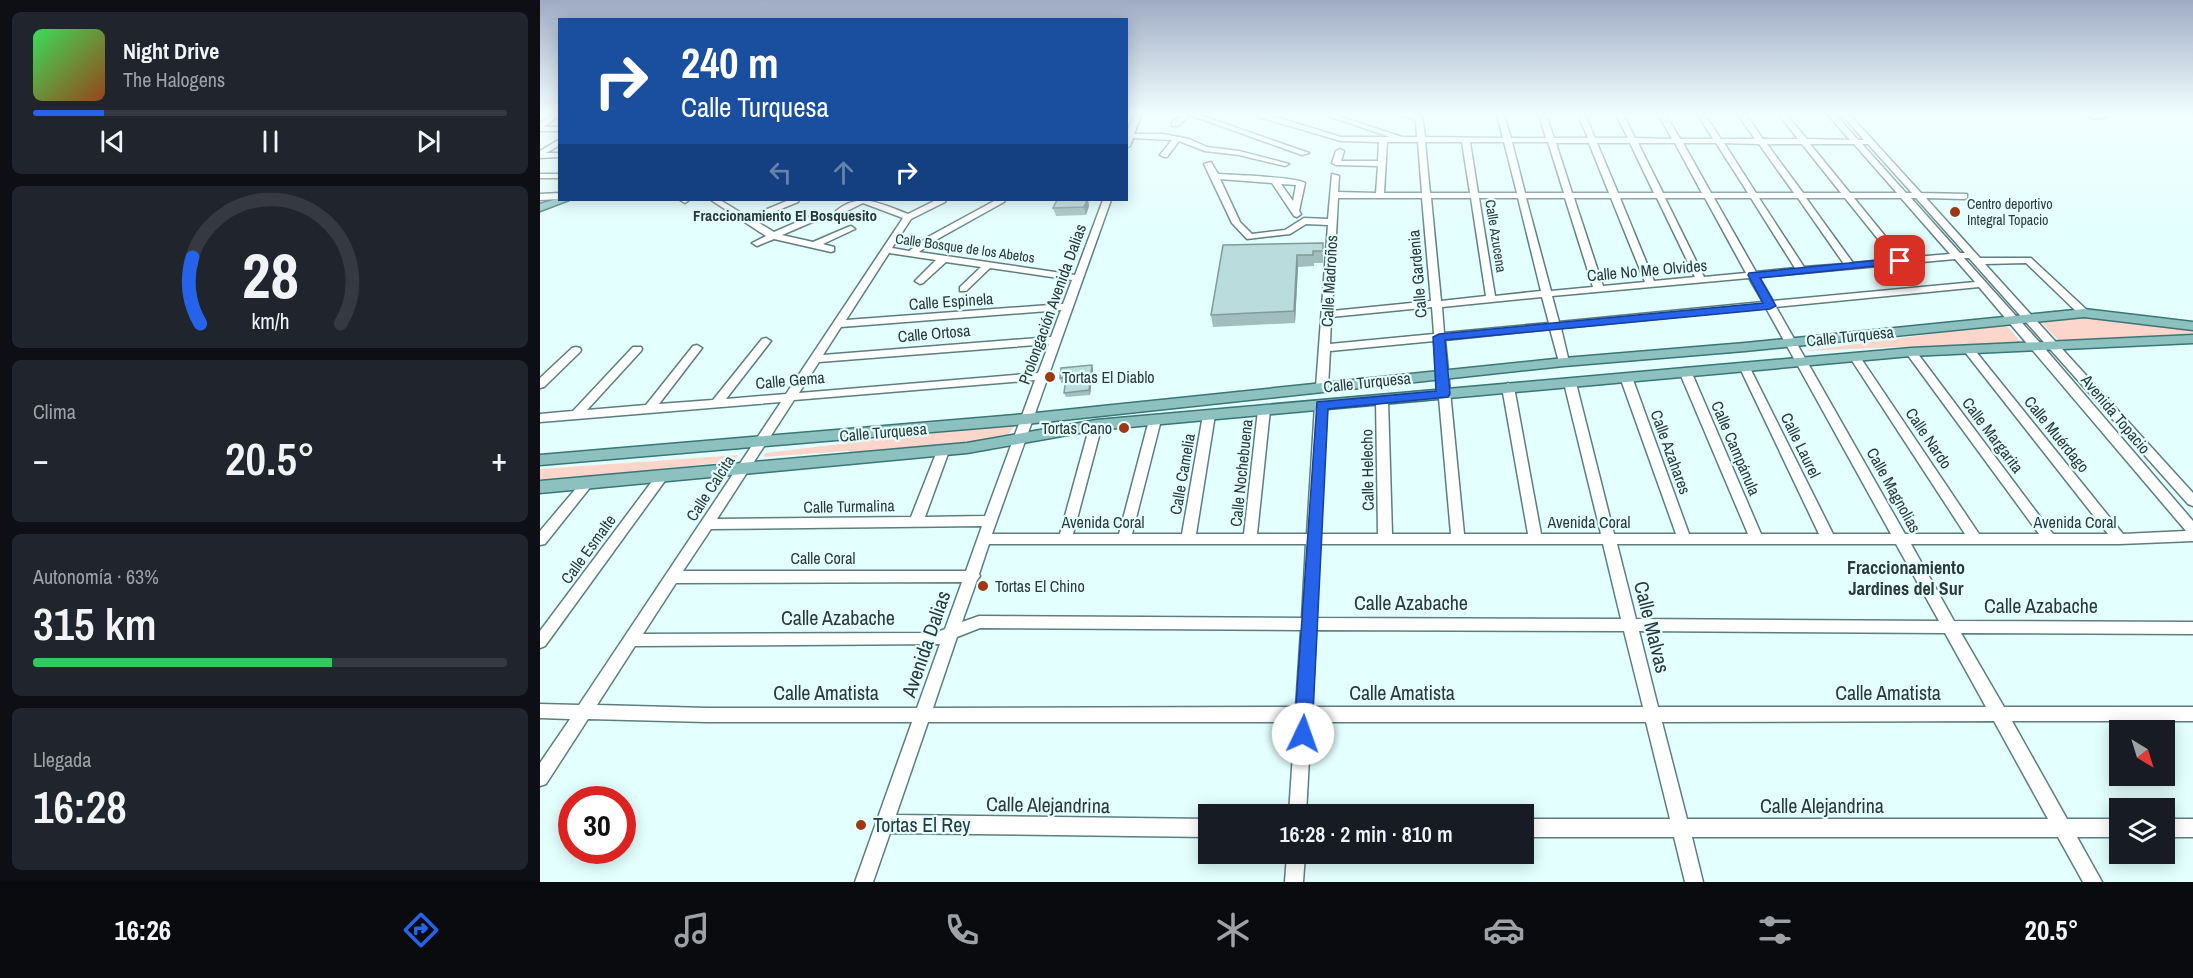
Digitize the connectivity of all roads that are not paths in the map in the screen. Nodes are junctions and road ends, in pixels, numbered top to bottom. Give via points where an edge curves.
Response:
1 (1252, 156) edge
2 (1338, 156) edge
3 (1382, 156) edge
4 (1419, 156) edge
5 (1468, 156) edge
6 (1511, 156) edge
7 (1556, 156) edge
8 (1599, 156) edge
9 (1641, 156) edge
10 (1687, 156) edge
11 (1729, 156) edge
12 (1772, 156) edge
13 (1815, 156) edge
14 (1870, 156) edge
15 (1883, 156) edge
16 (1285, 164) dead end
17 (1382, 164) junction
18 (1208, 165) dead end
19 (540, 176) edge
20 (558, 176) edge
21 (1216, 176) junction
22 (1335, 176) dead end
23 (1274, 180) junction
24 (1961, 193) dead end
25 (1334, 195) junction
26 (1380, 195) junction
27 (558, 196) edge
28 (1426, 196) junction
29 (1474, 196) junction
30 (1521, 196) junction
31 (1569, 196) junction
32 (1615, 196) junction
33 (1662, 196) junction
34 (1709, 196) junction
35 (1754, 196) junction
36 (1801, 196) junction
37 (1846, 196) junction
38 (1906, 196) junction
39 (1918, 196) junction
40 (540, 197) edge
41 (561, 201) edge
42 (717, 201) edge
43 (736, 201) edge
44 (793, 201) edge
45 (861, 201) edge
46 (866, 201) edge
47 (940, 201) edge
48 (999, 201) edge
49 (1107, 201) edge
50 (724, 205) junction
51 (540, 208) edge
52 (840, 211) dead end
53 (1295, 212) junction
54 (908, 217) junction
55 (814, 218) dead end
56 (747, 220) junction
57 (1332, 220) junction
58 (851, 229) dead end
59 (773, 236) junction
60 (757, 243) dead end
61 (814, 245) junction
62 (831, 249) dead end
63 (885, 250) junction
64 (911, 254) junction
65 (1958, 256) junction
66 (1974, 258) junction
67 (943, 259) junction
68 (1900, 261) junction
69 (988, 265) junction
70 (1850, 265) junction
71 (1801, 270) junction
72 (1753, 275) junction
73 (1077, 278) junction
74 (1701, 280) junction
75 (920, 281) dead end
76 (1982, 284) junction
77 (1651, 285) junction
78 (963, 289) dead end
79 (1599, 290) junction
80 (1546, 294) junction
81 (1491, 299) junction
82 (1436, 304) junction
83 (1770, 306) junction
84 (1067, 307) junction
85 (2084, 313) junction
86 (1327, 314) junction
87 (2028, 318) junction
88 (2013, 320) junction
89 (838, 324) junction
90 (1555, 326) junction
91 (2193, 326) edge
92 (1439, 337) junction
93 (2193, 339) edge
94 (1056, 340) junction
95 (766, 341) dead end
96 (1791, 342) junction
97 (2053, 345) junction
98 (2037, 346) junction
99 (697, 348) dead end
100 (1325, 348) junction
101 (637, 349) dead end
102 (576, 350) dead end
103 (1969, 350) junction
104 (1911, 352) junction
105 (1854, 356) junction
106 (815, 359) junction
107 (1564, 362) junction
108 (1802, 362) junction
109 (1744, 366) junction
110 (1685, 371) junction
111 (1442, 375) junction
112 (1043, 376) junction
113 (1626, 377) junction
114 (1570, 383) junction
115 (540, 384) edge
116 (1322, 387) junction
117 (1508, 387) junction
118 (1443, 394) junction
119 (790, 397) junction
120 (1382, 400) junction
121 (717, 403) junction
122 (1321, 405) junction
123 (649, 409) junction
124 (1264, 410) junction
125 (576, 415) junction
126 (1209, 415) junction
127 (540, 418) edge
128 (1026, 419) junction
129 (1155, 420) junction
130 (1096, 425) junction
131 (1019, 440) junction
132 (760, 443) junction
133 (2144, 446) junction
134 (2122, 447) junction
135 (942, 451) junction
136 (540, 460) edge
137 (745, 466) junction
138 (663, 475) junction
139 (588, 482) junction
140 (540, 487) edge
141 (2193, 501) edge
142 (991, 521) junction
143 (916, 522) junction
144 (2190, 523) edge
145 (707, 524) junction
146 (2193, 536) edge
147 (985, 538) junction
148 (1315, 538) junction
149 (1535, 538) junction
150 (1609, 538) junction
151 (1684, 538) junction
152 (1756, 538) junction
153 (1828, 538) junction
154 (1900, 538) junction
155 (1976, 538) junction
156 (2049, 538) junction
157 (2120, 538) junction
158 (1065, 539) junction
159 (1124, 539) junction
160 (1188, 539) junction
161 (1250, 539) junction
162 (1385, 539) junction
163 (1458, 539) junction
164 (540, 540) edge
165 (973, 576) junction
166 (674, 577) junction
167 (1310, 624) junction
168 (1630, 626) junction
169 (1950, 627) junction
170 (2193, 628) edge
171 (952, 632) junction
172 (631, 640) junction
173 (540, 642) edge
174 (540, 711) edge
175 (584, 711) junction
176 (924, 713) junction
177 (1304, 714) junction
178 (1652, 714) junction
179 (1998, 714) junction
180 (2193, 714) edge
181 (540, 778) edge
182 (1299, 804) edge
183 (886, 824) junction
184 (1680, 826) junction
185 (1198, 828) edge
186 (1534, 828) edge
187 (2062, 828) junction
188 (2109, 828) edge
189 (2175, 828) edge
190 (2193, 828) edge
191 (1295, 864) edge
192 (864, 882) edge
193 (1294, 882) edge
194 (1694, 882) edge
195 (2093, 882) edge

1 - 16 street
2 - 17 street via 1336,163
3 - 17 street
4 - 28 street, Calle Gardenia
5 - 29 street, Calle Azucena
6 - 30 street
7 - 31 street
8 - 32 street
9 - 33 street
10 - 34 street, Calle Magnolias
11 - 35 street
12 - 36 street
13 - 37 street
14 - 38 street, Avenida Topacio
15 - 39 street, Avenida Topacio
17 - 26 street
18 - 21 street
19 - 20 street
21 - 23 street
21 - 57 street via 1233,215 1250,237 1287,232 1304,221
22 - 25 street, Calle Madroños
23 - 53 street
23 - 53 street via 1301,183
24 - 39 street
25 - 26 street
25 - 57 street, Calle Madroños
26 - 28 street
27 - 40 street
28 - 29 street
28 - 82 street, Calle Gardenia
29 - 30 street
29 - 81 street, Calle Azucena
30 - 31 street
30 - 80 street
31 - 32 street
31 - 79 street
32 - 33 street
32 - 77 street
33 - 34 street
33 - 74 street
34 - 35 street
34 - 72 street, Calle Magnolias
35 - 36 street
35 - 71 street
36 - 37 street
36 - 70 street
37 - 38 street
37 - 68 street
38 - 39 street
38 - 65 street, Avenida Topacio
39 - 66 street, Avenida Topacio
41 - 51 main road
42 - 50 street
43 - 50 street
44 - 56 street
45 - 52 street
46 - 54 street
47 - 54 street
48 - 64 street
49 - 73 street, Prolongación Avenida Dalias
50 - 56 street
53 - 57 street
54 - 63 street, Calle Calcita
55 - 59 street
56 - 59 street
57 - 86 street, Calle Madroños
58 - 61 street
59 - 60 street
59 - 61 street
61 - 62 street
63 - 64 street, Calle Bosque de los Abetos
63 - 89 street, Calle Calcita
64 - 67 street, Calle Bosque de los Abetos
65 - 66 street, Calle No Me Olvides
65 - 68 street, Calle No Me Olvides
65 - 76 street, Avenida Topacio
66 - 85 street, Calle No Me Olvides via 2028,260
66 - 87 street, Avenida Topacio
67 - 69 street, Calle Bosque de los Abetos
67 - 75 street
68 - 70 street, Calle No Me Olvides
69 - 73 street, Calle Bosque de los Abetos
69 - 78 street
70 - 71 street, Calle No Me Olvides
71 - 72 street, Calle No Me Olvides
72 - 74 street, Calle No Me Olvides
72 - 83 street, Calle Magnolias
73 - 84 street, Prolongación Avenida Dalias
74 - 77 street, Calle No Me Olvides
76 - 83 street
76 - 88 street, Avenida Topacio
77 - 79 street, Calle No Me Olvides
79 - 80 street, Calle No Me Olvides
80 - 81 street, Calle No Me Olvides
80 - 90 street
81 - 82 street, Calle No Me Olvides
82 - 86 street, Calle No Me Olvides
82 - 92 street, Calle Gardenia
83 - 90 street
83 - 96 street, Calle Magnolias
84 - 89 street, Calle Espinela
84 - 94 street, Prolongación Avenida Dalias
85 - 87 main road, Calle Turquesa
85 - 91 main road, Calle Turquesa
86 - 100 street, Calle Madroños
87 - 88 main road, Calle Turquesa
87 - 97 street, Avenida Topacio
88 - 96 main road, Calle Turquesa
88 - 98 street, Avenida Topacio
89 - 106 street, Calle Calcita
90 - 92 street
90 - 107 street
92 - 100 street
92 - 111 street, Calle Gardenia
93 - 97 main road, Calle Turquesa
94 - 106 street, Calle Ortosa
94 - 112 street, Prolongación Avenida Dalias
95 - 121 street
96 - 107 main road, Calle Turquesa
96 - 108 street, Calle Magnolias
97 - 98 main road, Calle Turquesa
97 - 133 street, Avenida Topacio
98 - 103 main road, Calle Turquesa
98 - 134 street, Avenida Topacio
99 - 123 street
100 - 116 street, Calle Madroños
101 - 125 street
102 - 115 street
103 - 104 main road, Calle Turquesa
103 - 157 street, Calle Muérdago
104 - 105 main road, Calle Turquesa
104 - 156 street, Calle Margarita
105 - 108 main road, Calle Turquesa
105 - 155 street, Calle Nardo
106 - 119 street, Calle Calcita
107 - 111 main road, Calle Turquesa
108 - 109 main road, Calle Turquesa
108 - 154 street, Calle Magnolias
109 - 110 main road, Calle Turquesa
109 - 153 street, Calle Laurel
110 - 113 main road, Calle Turquesa
110 - 152 street, Calle Campánula
111 - 116 main road, Calle Turquesa
111 - 118 street, Calle Gardenia
112 - 119 street, Calle Gema
112 - 128 street, Prolongación Avenida Dalias
113 - 114 main road, Calle Turquesa
113 - 151 street, Calle Azahares
114 - 117 main road, Calle Turquesa
114 - 150 street, Calle Malvas
116 - 128 main road, Calle Turquesa
117 - 118 main road, Calle Turquesa
117 - 149 street
118 - 120 main road, Calle Turquesa
118 - 163 street, Calle Gardenia
119 - 121 street, Calle Gema
119 - 132 street, Calle Calcita
120 - 122 main road, Calle Turquesa
120 - 162 street, Calle Helecho
121 - 123 street, Calle Gema
122 - 124 main road, Calle Turquesa
122 - 148 street
123 - 125 street, Calle Gema
124 - 126 main road, Calle Turquesa
124 - 161 street, Calle Nochebuena
125 - 127 street, Calle Gema
126 - 129 main road, Calle Turquesa
126 - 160 street, Calle Camelia
128 - 131 street, Avenida Dalias
128 - 132 main road, Calle Turquesa
129 - 130 main road, Calle Turquesa
129 - 159 street
130 - 131 main road, Calle Turquesa
130 - 158 street
131 - 135 main road, Calle Turquesa
131 - 142 street, Avenida Dalias
132 - 136 main road, Calle Turquesa
132 - 137 street, Calle Calcita
133 - 134 street
133 - 141 street, Avenida Topacio
134 - 144 street, Avenida Topacio
135 - 137 main road, Calle Turquesa
135 - 143 street
137 - 138 main road, Calle Turquesa
137 - 145 street, Calle Calcita
138 - 139 main road, Calle Turquesa
138 - 173 street, Calle Esmalte
139 - 140 main road, Calle Turquesa
139 - 164 street
142 - 143 street, Calle Turmalina
142 - 147 street, Avenida Dalias
143 - 145 street, Calle Turmalina
145 - 166 street, Calle Calcita
146 - 157 street, Avenida Coral
147 - 158 street, Avenida Coral
147 - 165 street, Avenida Dalias
148 - 161 street, Avenida Coral
148 - 162 street, Avenida Coral
148 - 167 street
149 - 150 street, Avenida Coral
149 - 163 street, Avenida Coral
150 - 151 street, Avenida Coral
150 - 168 street, Calle Malvas
151 - 152 street, Avenida Coral
152 - 153 street, Avenida Coral
153 - 154 street, Avenida Coral
154 - 155 street, Avenida Coral
154 - 169 street, Calle Magnolias
155 - 156 street, Avenida Coral
156 - 157 street, Avenida Coral
158 - 159 street, Avenida Coral
159 - 160 street, Avenida Coral
160 - 161 street, Avenida Coral
162 - 163 street, Avenida Coral
165 - 166 street, Calle Coral
165 - 171 street, Avenida Dalias
166 - 172 street, Calle Calcita
167 - 168 street, Calle Azabache
167 - 171 street, Calle Azabache via 980,622
167 - 177 street
168 - 169 street, Calle Azabache
168 - 178 street, Calle Malvas
169 - 170 street, Calle Azabache
169 - 179 street, Calle Magnolias
171 - 172 street, Calle Azabache via 936,639
171 - 176 street, Avenida Dalias
172 - 175 street, Calle Calcita
174 - 175 street, Calle Amatista
175 - 176 street, Calle Amatista
175 - 181 street, Calle Calcita
176 - 177 street, Calle Amatista
176 - 183 street, Avenida Dalias
177 - 178 street, Calle Amatista
177 - 182 street
178 - 179 street, Calle Amatista
178 - 184 street, Calle Malvas
179 - 180 street, Calle Amatista
179 - 187 street, Calle Magnolias
183 - 185 street, Calle Alejandrina
183 - 192 street, Avenida Dalias
184 - 186 street, Calle Alejandrina
184 - 187 street, Calle Alejandrina
184 - 194 street, Calle Malvas
187 - 188 street, Calle Alejandrina
187 - 195 street, Calle Magnolias
189 - 190 street
191 - 193 street

